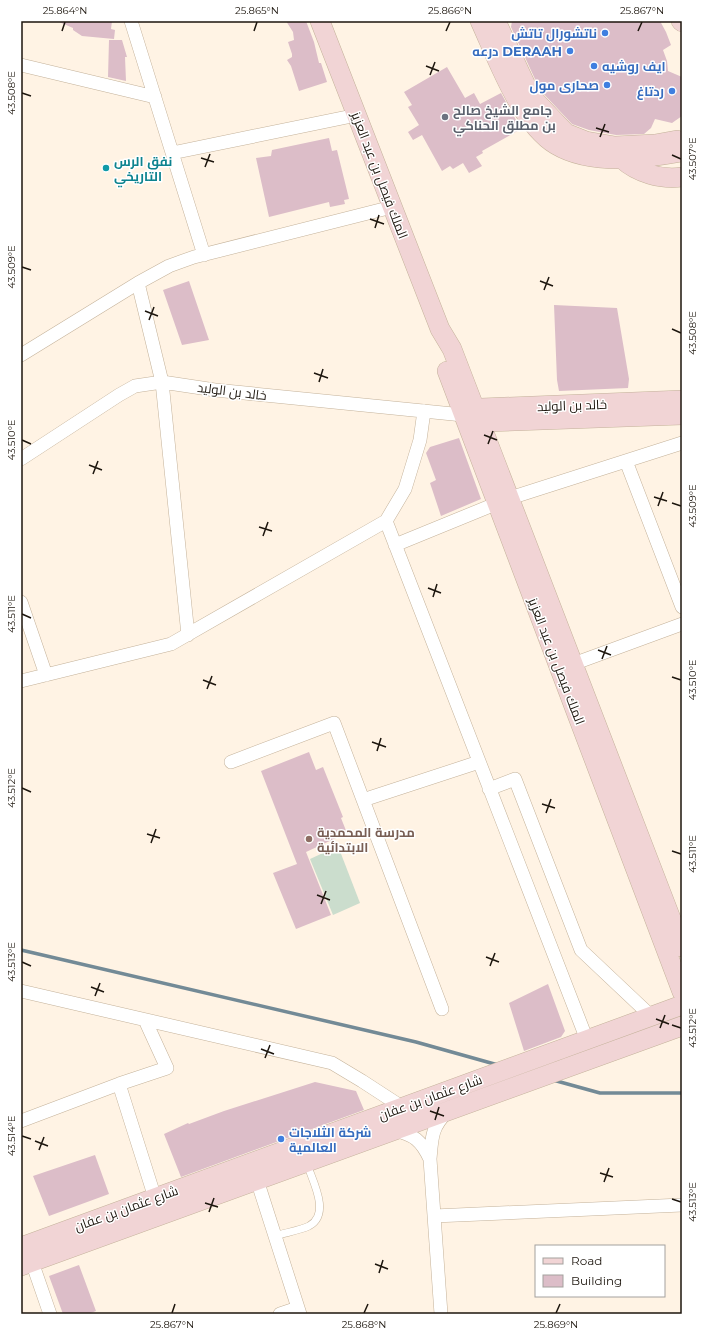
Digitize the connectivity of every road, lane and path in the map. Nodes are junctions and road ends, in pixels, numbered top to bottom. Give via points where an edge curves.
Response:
1 (131, 21) edge
2 (320, 21) edge
3 (480, 21) edge
4 (496, 21) edge
5 (21, 65) edge
6 (155, 97) junction
7 (357, 115) junction
8 (682, 140) edge
9 (682, 152) edge
10 (172, 153) junction
11 (622, 159) junction
12 (682, 177) edge
13 (392, 207) junction
14 (204, 254) junction
15 (138, 283) junction
16 (21, 355) edge
17 (162, 382) junction
18 (682, 400) edge
19 (424, 411) junction
20 (473, 415) junction
21 (682, 415) edge
22 (682, 443) edge
23 (21, 458) edge
24 (626, 461) junction
25 (503, 501) junction
26 (386, 521) junction
27 (395, 545) junction
28 (21, 602) edge
29 (682, 607) edge
30 (682, 624) edge
31 (188, 634) junction
32 (573, 664) junction
33 (46, 675) junction
34 (21, 681) edge
35 (231, 762) dead end
36 (479, 762) junction
37 (489, 789) junction
38 (363, 800) junction
39 (682, 947) edge
40 (21, 991) edge
41 (682, 992) edge
42 (682, 1005) edge
43 (442, 1009) dead end
44 (651, 1016) junction
45 (145, 1020) junction
46 (682, 1026) edge
47 (587, 1040) junction
48 (119, 1084) junction
49 (402, 1107) junction
50 (448, 1110) junction
51 (21, 1121) edge
52 (394, 1130) junction
53 (430, 1159) junction
54 (307, 1162) junction
55 (257, 1180) junction
56 (155, 1198) junction
57 (682, 1205) edge
58 (434, 1216) junction
59 (275, 1236) junction
60 (25, 1258) edge
61 (299, 1311) edge
62 (50, 1314) edge
63 (280, 1314) edge
64 (441, 1314) edge

1 - 6 street
2 - 7 street, الملك فيصل بن عبد العزيز
3 - 11 street via 507,80 538,130 556,145 580,155
4 - 8 street via 531,96 566,133 586,141 615,146
5 - 6 street
6 - 10 street
7 - 10 street
7 - 13 street, الملك فيصل بن عبد العزيز
9 - 11 street
10 - 14 street
11 - 12 street via 636,169 651,174 669,178
13 - 14 street
13 - 20 street, الملك فيصل بن عبد العزيز via 440,329 452,349
14 - 15 street via 169,266
15 - 16 street
15 - 17 street
17 - 19 street, خالد بن الوليد via 215,390
17 - 23 street, خالد بن الوليد via 135,386
17 - 31 street
18 - 20 street, خالد بن الوليد via 481,408
19 - 20 street, خالد بن الوليد
19 - 26 street via 420,440 405,489
20 - 21 street, خالد بن الوليد via 486,422
20 - 25 street, الملك فيصل بن عبد العزيز
22 - 24 street
24 - 25 street
24 - 29 street
25 - 27 street
25 - 32 street, الملك فيصل بن عبد العزيز
25 - 41 street, الملك فيصل بن عبد العزيز
26 - 27 street
26 - 31 street
27 - 36 street
28 - 33 street
30 - 32 street
31 - 33 street via 171,644
32 - 39 street, الملك فيصل بن عبد العزيز
33 - 34 street
35 - 38 street via 334,722
36 - 37 street
36 - 38 street
37 - 44 street via 514,779 581,950
37 - 47 street
38 - 43 street
40 - 45 street
42 - 44 street, شارع عثمان بن عفان
44 - 47 street, شارع عثمان بن عفان
45 - 48 street via 167,1068
45 - 49 street via 332,1063
46 - 50 street, شارع عثمان بن عفان
47 - 49 street, شارع عثمان بن عفان
48 - 51 street
48 - 56 street
49 - 56 street, شارع عثمان بن عفان
50 - 52 street, شارع عثمان بن عفان
50 - 53 street via 433,1129
52 - 53 street via 417,1139 424,1146
52 - 54 street, شارع عثمان بن عفان
53 - 58 street
54 - 55 street, شارع عثمان بن عفان
54 - 59 lane via 321,1204 319,1216 309,1226
55 - 59 street
55 - 60 street, شارع عثمان بن عفان
56 - 60 street, شارع عثمان بن عفان
57 - 58 street
58 - 64 street
59 - 61 street
60 - 62 street
61 - 63 street

